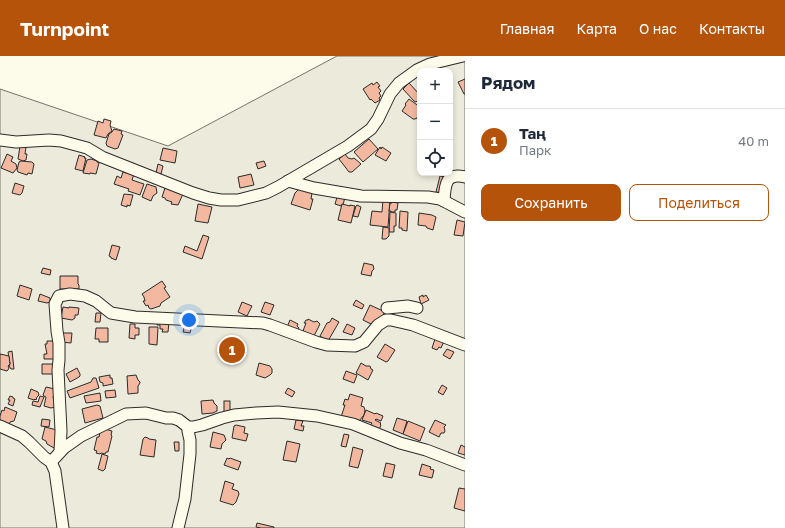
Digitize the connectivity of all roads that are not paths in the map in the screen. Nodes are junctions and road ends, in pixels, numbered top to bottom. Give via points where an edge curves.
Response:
1 (463, 56) edge
2 (0, 140) edge
3 (465, 177) edge
4 (288, 182) junction
5 (444, 201) junction
6 (465, 212) edge
7 (386, 308) dead end
8 (409, 324) junction
9 (465, 345) edge
10 (0, 426) edge
11 (188, 427) junction
12 (60, 452) junction
13 (51, 462) junction
14 (465, 465) edge
15 (63, 528) edge
16 (178, 528) edge

1 - 4 street via 430,64 399,83 371,129
2 - 4 street via 61,141 87,148 102,157 193,193 221,200 247,198
3 - 5 street via 453,176 447,181
4 - 5 street via 361,196 428,197
5 - 6 street
7 - 8 street via 412,307
8 - 9 street
8 - 12 street via 386,320 378,325 364,342 355,346 327,345 270,324 135,317 111,313 85,296 59,296 55,304 59,344
10 - 13 street via 22,436
11 - 12 street via 173,418 146,413 126,414 81,436
11 - 14 street via 202,426 234,415 256,413 278,412 316,416 353,424
11 - 16 street via 190,454 185,499
12 - 13 street
13 - 15 street via 55,470

